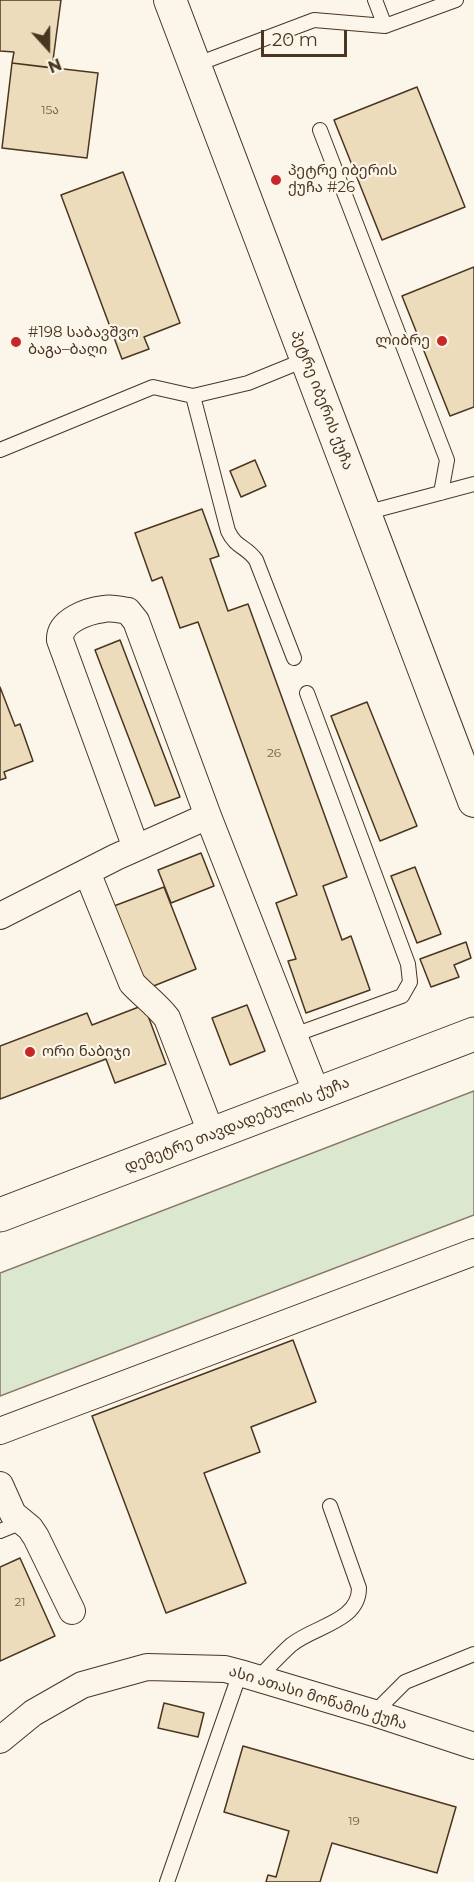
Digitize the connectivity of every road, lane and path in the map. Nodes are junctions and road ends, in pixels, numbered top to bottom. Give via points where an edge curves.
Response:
1 (170, 0) edge
2 (375, 0) edge
3 (456, 0) edge
4 (385, 26) junction
5 (195, 66) junction
6 (320, 130) dead end
7 (307, 359) junction
8 (193, 396) junction
9 (0, 450) edge
10 (474, 484) edge
11 (441, 493) junction
12 (364, 513) junction
13 (294, 658) dead end
14 (308, 693) dead end
15 (474, 801) edge
16 (208, 816) junction
17 (136, 848) junction
18 (87, 872) junction
19 (0, 916) edge
20 (474, 1034) edge
21 (294, 1035) junction
22 (317, 1094) junction
23 (212, 1135) junction
24 (0, 1215) edge
25 (474, 1252) edge
26 (0, 1431) edge
27 (0, 1485) edge
28 (330, 1506) dead end
29 (11, 1526) edge
30 (72, 1611) dead end
31 (474, 1654) edge
32 (249, 1676) junction
33 (374, 1713) junction
34 (0, 1740) edge
35 (474, 1746) edge
36 (167, 1882) edge

1 - 5 street, პეტრე იბერის ქუჩა
2 - 4 lane
3 - 4 lane
4 - 5 lane via 314,20
5 - 7 street, პეტრე იბერის ქუჩა
6 - 11 lane via 447,460
7 - 8 lane via 248,383
7 - 12 street, პეტრე იბერის ქუჩა
8 - 9 lane via 153,387
8 - 13 lane via 228,531 234,543 256,560
10 - 11 lane
11 - 12 lane
12 - 15 street, პეტრე იბერის ქუჩა
14 - 21 lane via 408,964 410,982 402,996
16 - 17 street
16 - 17 street via 136,621 128,611 114,609 70,621 60,633 62,648
16 - 21 street
17 - 18 street
18 - 19 street
18 - 23 street via 132,983 167,1018
20 - 22 main road, დემეტრე თავდადებულის ქუჩა
21 - 22 street
22 - 23 main road, დემეტრე თავდადებულის ქუჩა
23 - 24 main road, დემეტრე თავდადებულის ქუჩა
25 - 26 street
27 - 29 street via 13,1514
28 - 32 lane via 359,1588 359,1600 349,1613 293,1644
29 - 30 street via 30,1528
31 - 33 lane via 405,1682
32 - 33 street, ასი ათასი მოწამის ქუჩა
32 - 34 street, ასი ათასი მოწამის ქუჩა via 225,1669 147,1666 82,1685 33,1713
32 - 36 lane
33 - 35 street, ასი ათასი მოწამის ქუჩა

